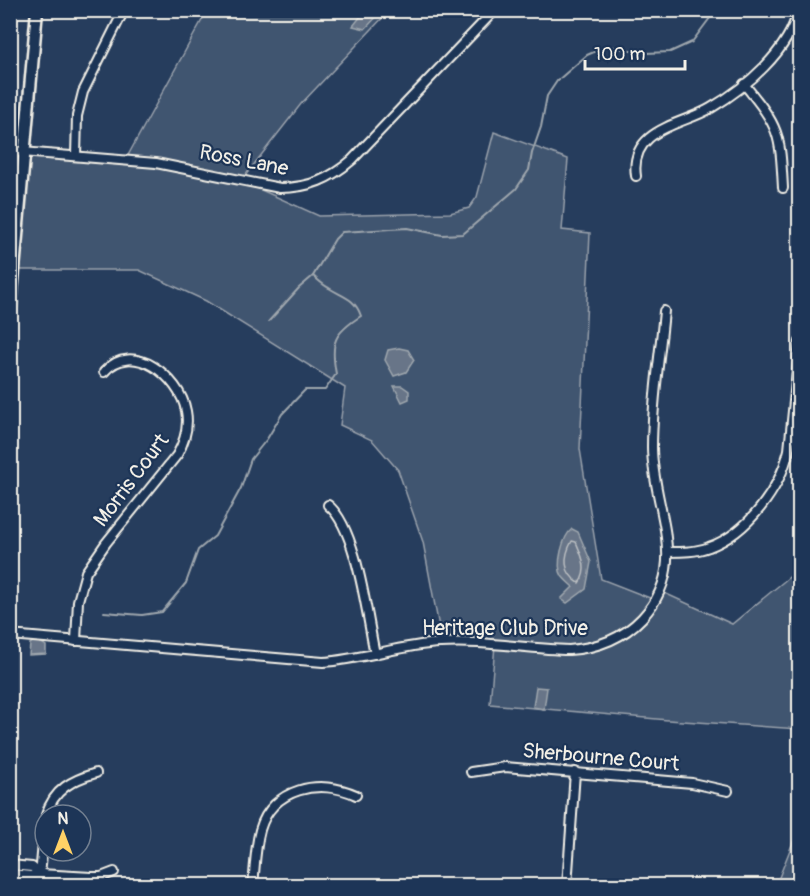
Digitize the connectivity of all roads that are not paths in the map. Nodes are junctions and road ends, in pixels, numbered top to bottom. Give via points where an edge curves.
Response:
1 (37, 10) edge
2 (124, 10) edge
3 (495, 10) edge
4 (798, 10) edge
5 (744, 84) junction
6 (10, 151) edge
7 (24, 152) junction
8 (76, 156) junction
9 (636, 176) dead end
10 (783, 188) dead end
11 (664, 311) dead end
12 (10, 315) edge
13 (800, 342) edge
14 (104, 372) dead end
15 (328, 505) dead end
16 (668, 552) junction
17 (10, 635) edge
18 (76, 641) junction
19 (375, 654) junction
20 (471, 772) dead end
21 (575, 772) junction
22 (96, 773) dead end
23 (728, 791) dead end
24 (356, 795) dead end
25 (51, 803) edge
26 (41, 863) edge
27 (10, 865) edge
28 (114, 872) dead end
29 (10, 874) edge
30 (40, 874) junction
31 (39, 885) edge
32 (253, 885) edge
33 (567, 885) edge
34 (586, 885) edge

1 - 7 main road
2 - 8 street via 83,92 77,116
3 - 8 street, Ross Lane via 352,160 314,184 273,187 156,162
4 - 5 street via 791,33 780,50
5 - 9 street via 711,109 657,132 637,156
5 - 10 street via 776,128
6 - 7 street, Ross Lane
7 - 8 street, Ross Lane
7 - 12 main road
11 - 16 street, Heritage Club Drive via 652,448
13 - 16 street via 789,450 775,488 741,526 717,544 698,551
14 - 18 street, Morris Court via 110,364 125,360 159,369 179,392 186,411 186,437 177,455 86,572 78,601
15 - 19 street via 340,519 351,548
16 - 19 street, Heritage Club Drive via 665,577 647,612 629,630 598,646 569,650 442,643
17 - 18 street, Heritage Club Drive
18 - 19 street, Heritage Club Drive via 303,661 338,661
20 - 21 street, Sherbourne Court via 505,767
21 - 23 street, Sherbourne Court via 692,783
21 - 33 street
22 - 25 street via 63,787
24 - 32 street via 331,788 306,788 278,803 260,829
26 - 30 street
27 - 30 street via 32,867
28 - 30 street via 100,877
29 - 30 street
30 - 31 street
33 - 34 street

